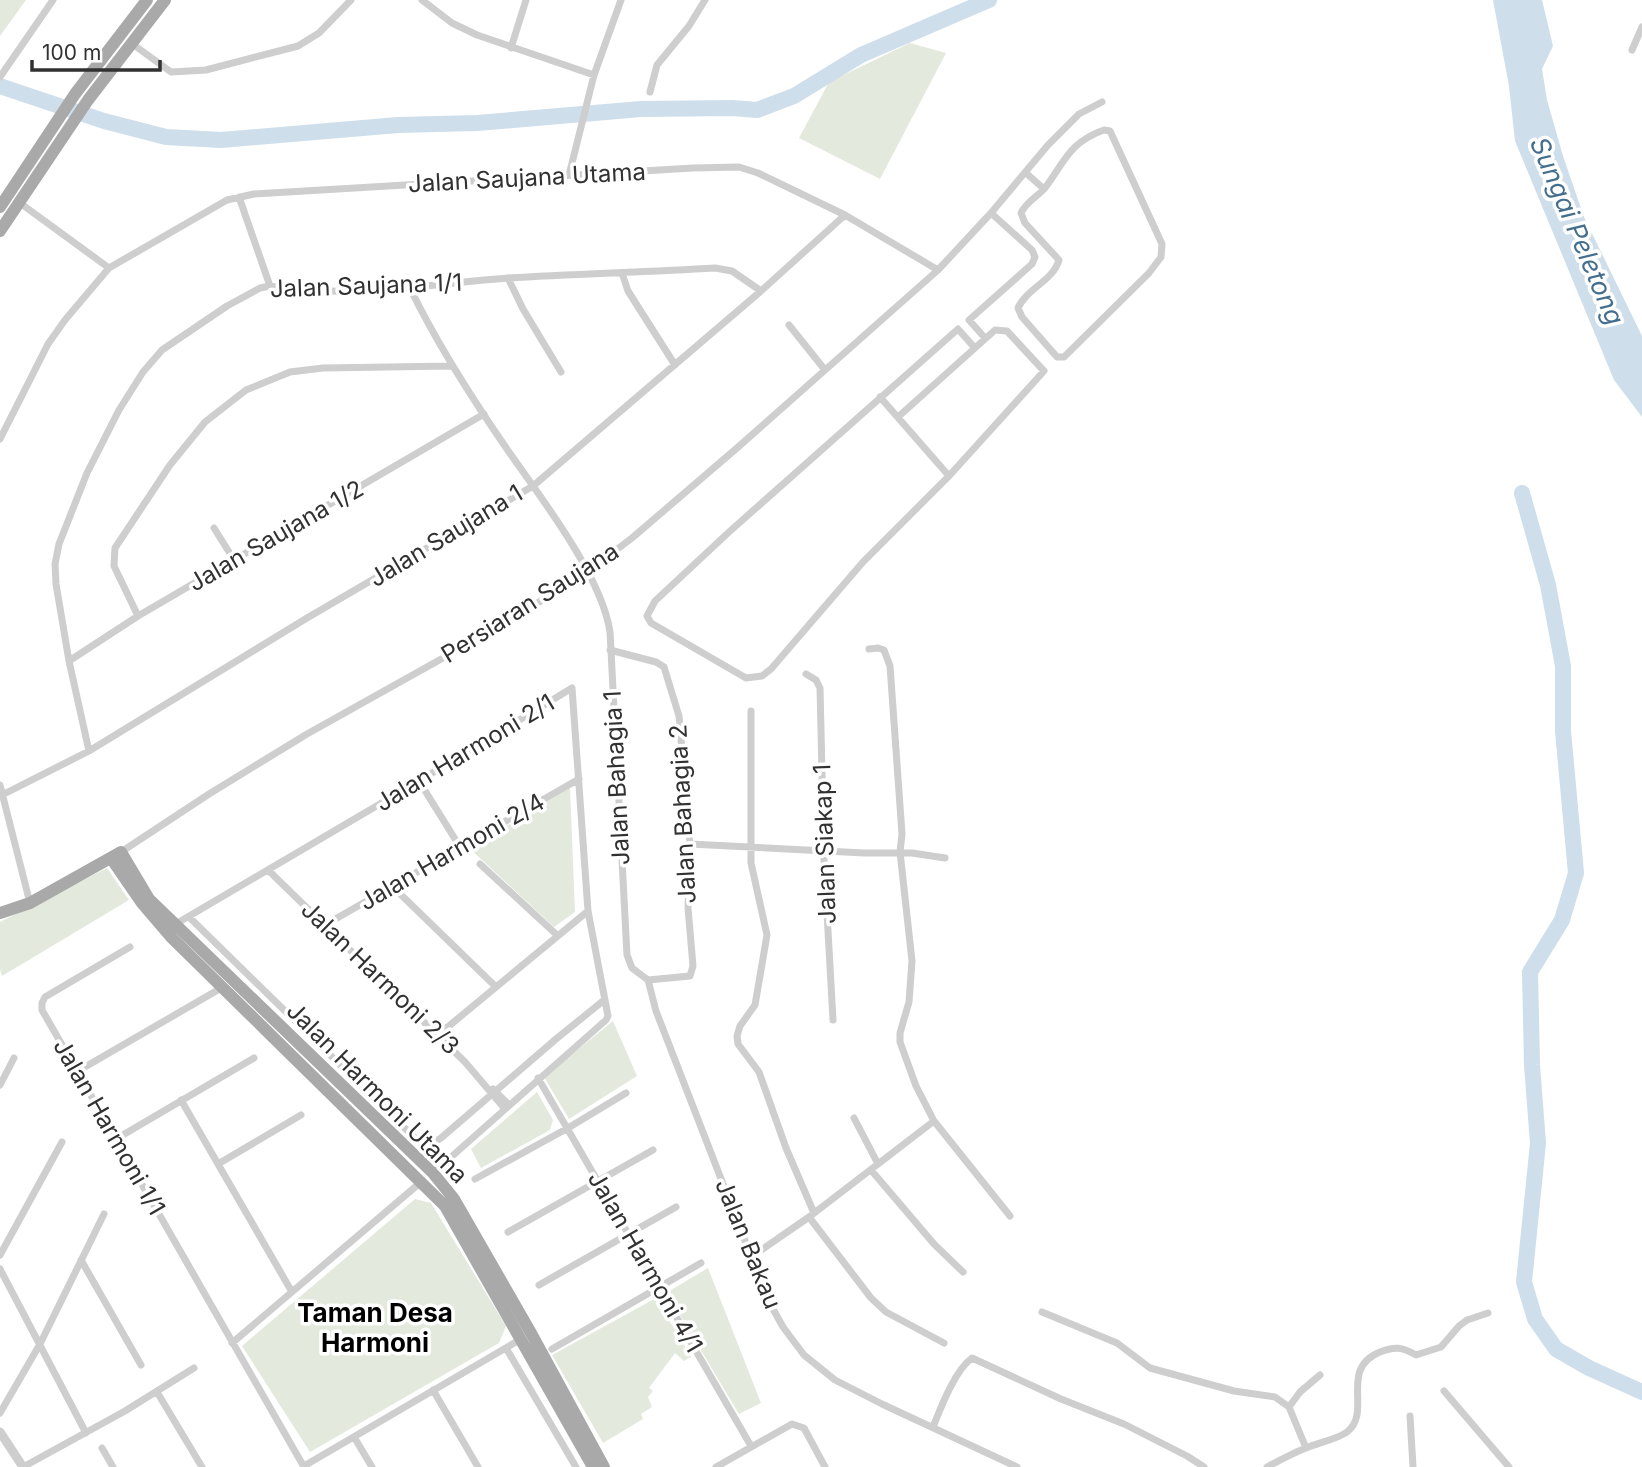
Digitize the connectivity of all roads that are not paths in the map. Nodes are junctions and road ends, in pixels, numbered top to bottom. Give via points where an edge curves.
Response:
1 (53, 0) edge
2 (147, 0) edge
3 (165, 0) edge
4 (351, 0) edge
5 (422, 0) edge
6 (526, 0) edge
7 (621, 0) edge
8 (705, 0) edge
9 (1642, 27) edge
10 (131, 43) junction
11 (112, 45) junction
12 (511, 48) junction
13 (1632, 50) dead end
14 (594, 75) junction
15 (1, 76) edge
16 (650, 92) dead end
17 (1102, 102) dead end
18 (1026, 173) junction
19 (569, 175) junction
20 (1044, 189) junction
21 (239, 197) junction
22 (20, 202) junction
23 (0, 207) edge
24 (991, 214) junction
25 (841, 219) junction
26 (0, 231) edge
27 (109, 268) junction
28 (938, 270) junction
29 (622, 274) junction
30 (508, 278) junction
31 (270, 286) junction
32 (410, 288) junction
33 (756, 288) junction
34 (789, 325) dead end
35 (985, 338) junction
36 (974, 347) junction
37 (675, 365) junction
38 (452, 366) junction
39 (825, 370) junction
40 (561, 372) dead end
41 (880, 397) junction
42 (484, 414) junction
43 (898, 417) junction
44 (0, 439) edge
45 (948, 476) junction
46 (533, 485) junction
47 (214, 527) dead end
48 (234, 560) junction
49 (587, 572) junction
50 (138, 616) junction
51 (869, 649) dead end
52 (610, 650) junction
53 (69, 661) junction
54 (806, 674) dead end
55 (751, 711) dead end
56 (89, 751) junction
57 (579, 779) junction
58 (419, 781) junction
59 (0, 785) edge
60 (2, 794) junction
61 (690, 844) junction
62 (460, 847) junction
63 (751, 847) junction
64 (824, 851) junction
65 (116, 855) junction
66 (945, 858) dead end
67 (900, 860) junction
68 (480, 864) dead end
69 (268, 870) junction
70 (392, 886) junction
71 (30, 902) junction
72 (588, 911) junction
73 (0, 913) edge
74 (189, 917) junction
75 (325, 925) junction
76 (170, 928) junction
77 (558, 936) junction
78 (131, 947) dead end
79 (648, 980) junction
80 (223, 986) junction
81 (496, 987) junction
82 (604, 1001) junction
83 (833, 1020) dead end
84 (438, 1035) junction
85 (14, 1058) dead end
86 (254, 1058) dead end
87 (78, 1070) junction
88 (538, 1079) junction
89 (0, 1085) edge
90 (492, 1091) junction
91 (626, 1093) dead end
92 (181, 1100) junction
93 (507, 1107) junction
94 (301, 1115) dead end
95 (854, 1118) dead end
96 (937, 1126) junction
97 (568, 1128) junction
98 (116, 1139) junction
99 (62, 1142) dead end
100 (653, 1150) dead end
101 (218, 1164) junction
102 (878, 1164) junction
103 (433, 1173) junction
104 (873, 1173) junction
105 (475, 1179) dead end
106 (421, 1182) junction
107 (598, 1182) junction
108 (676, 1207) dead end
109 (103, 1214) dead end
110 (1010, 1216) dead end
111 (812, 1218) junction
112 (508, 1232) dead end
113 (628, 1234) junction
114 (0, 1255) edge
115 (751, 1257) junction
116 (81, 1260) junction
117 (701, 1263) dead end
118 (0, 1269) edge
119 (962, 1272) dead end
120 (539, 1285) dead end
121 (658, 1287) junction
122 (292, 1292) junction
123 (1042, 1312) dead end
124 (1488, 1313) dead end
125 (526, 1336) junction
126 (232, 1343) junction
127 (944, 1343) dead end
128 (40, 1344) junction
129 (506, 1348) junction
130 (552, 1349) dead end
131 (141, 1365) dead end
132 (194, 1368) dead end
133 (1320, 1376) dead end
134 (433, 1391) junction
135 (1444, 1391) dead end
136 (157, 1392) junction
137 (1289, 1407) junction
138 (0, 1413) edge
139 (1410, 1416) dead end
140 (931, 1426) junction
141 (0, 1432) edge
142 (86, 1433) junction
143 (354, 1437) junction
144 (751, 1446) junction
145 (102, 1448) dead end
146 (1306, 1448) junction
147 (317, 1458) junction
148 (23, 1467) edge
149 (113, 1467) edge
150 (201, 1467) edge
151 (304, 1467) edge
152 (322, 1467) edge
153 (372, 1467) edge
154 (478, 1467) edge
155 (576, 1467) edge
156 (593, 1467) edge
157 (604, 1467) edge
158 (716, 1467) edge
159 (825, 1467) edge
160 (1017, 1467) edge
161 (1204, 1467) edge
162 (1267, 1467) edge
163 (1413, 1467) edge
164 (1509, 1467) edge

1 - 15 street
2 - 11 main road
3 - 10 main road
4 - 10 street via 320,33 298,47 206,70 172,72
5 - 12 street via 456,25
6 - 12 street
7 - 14 street
8 - 16 street via 657,65
9 - 13 street
10 - 11 main road
10 - 22 main road
11 - 23 main road
12 - 14 street
14 - 19 street
17 - 18 street, Persiaran Saujana via 1079,114
18 - 20 street
18 - 24 street, Persiaran Saujana
19 - 21 street, Jalan Saujana Utama
19 - 25 street, Jalan Saujana Utama via 739,167
20 - 20 street via 1070,151 1097,132 1110,131 1162,244 1161,257 1149,273 1064,357 1057,357 1018,308 1021,300 1057,269 1059,260 1022,218 1024,206
21 - 27 street, Jalan Saujana Utama
21 - 31 street
22 - 26 main road
22 - 27 street
24 - 28 street, Persiaran Saujana
24 - 35 street via 1035,257 969,320
25 - 28 street, Jalan Saujana Utama
25 - 33 street, Jalan Saujana 1
27 - 44 street, Jalan Saujana Utama via 48,344
28 - 39 street, Persiaran Saujana
29 - 30 street, Jalan Saujana 1/1
29 - 33 street, Jalan Saujana 1/1 via 725,269
29 - 37 street
30 - 32 street, Jalan Saujana 1/1
30 - 40 street
31 - 32 street, Jalan Saujana 1/1
31 - 53 street, Jalan Saujana 1/1 via 227,306 162,350 119,410 87,473 55,564
32 - 38 street, Jalan Bahagia 1
33 - 37 street, Jalan Saujana 1
34 - 39 street
35 - 36 street
35 - 45 street via 995,330 1007,331 1044,371
36 - 41 street via 958,329
36 - 43 street
37 - 46 street, Jalan Saujana 1
38 - 42 street, Jalan Bahagia 1
38 - 50 street via 290,372 246,390 205,422 115,548 114,566
39 - 49 street, Persiaran Saujana
41 - 43 street
41 - 45 street via 655,601 647,616 651,623 746,678 762,676 863,562
42 - 46 street, Jalan Bahagia 1
42 - 48 street, Jalan Saujana 1/2
43 - 45 street
46 - 49 street, Jalan Bahagia 1
46 - 56 street, Jalan Saujana 1
47 - 48 street
48 - 50 street, Jalan Saujana 1/2
49 - 52 street, Jalan Bahagia 1 via 606,613
49 - 65 street, Persiaran Saujana via 307,734
50 - 53 street, Jalan Saujana 1/2
51 - 67 street via 884,650 890,666 900,790
52 - 61 street, Jalan Bahagia 2 via 656,662 666,670 679,716
52 - 79 street, Jalan Bahagia 1 via 627,955 632,968
53 - 56 street, Jalan Saujana 1/1
54 - 64 street, Jalan Siakap 1 via 820,688
55 - 63 street
56 - 60 street, Jalan Saujana 1
57 - 58 street, Jalan Harmoni 2/1 via 572,688
57 - 62 street, Jalan Harmoni 2/4
57 - 72 street, Jalan Harmoni 2/1
58 - 62 street
58 - 69 street, Jalan Harmoni 2/1
59 - 60 street
60 - 71 street
61 - 63 street
61 - 79 street, Jalan Bahagia 2 via 690,976
62 - 70 street, Jalan Harmoni 2/4
63 - 64 street
63 - 111 street via 768,935 755,1005 737,1036 738,1044 760,1072
64 - 67 street
64 - 83 street, Jalan Siakap 1
65 - 71 main road
65 - 76 main road, Jalan Harmoni Utama via 142,903
66 - 67 street
67 - 96 street via 912,961 900,1042
68 - 77 street
69 - 74 street, Jalan Harmoni 2/1
69 - 75 street, Jalan Harmoni 2/3
70 - 75 street, Jalan Harmoni 2/4
70 - 81 street
71 - 73 main road
72 - 77 street
72 - 82 street, Jalan Harmoni 2/1
74 - 76 street, Jalan Harmoni 2/1
74 - 90 street via 417,1140 436,1142
75 - 84 street, Jalan Harmoni 2/3
76 - 80 main road, Jalan Harmoni Utama
76 - 103 main road, Jalan Harmoni Utama
77 - 81 street
78 - 87 street, Jalan Harmoni 1/1 via 42,1003
79 - 115 street, Jalan Bakau via 656,1012
80 - 87 street
80 - 106 main road, Jalan Harmoni Utama
81 - 84 street
82 - 88 street via 606,1020
82 - 90 street
84 - 90 street, Jalan Harmoni 2/3
85 - 89 street
86 - 92 street
87 - 98 street, Jalan Harmoni 1/1
88 - 93 street
88 - 97 street, Jalan Harmoni 4/1
90 - 93 street, Jalan Harmoni 2/3
91 - 97 street
92 - 98 street
92 - 101 street
93 - 103 street
94 - 101 street
95 - 102 street
96 - 102 street
96 - 110 street
97 - 105 street
97 - 107 street, Jalan Harmoni 4/1
98 - 126 street, Jalan Harmoni 1/1
99 - 114 street
100 - 107 street
101 - 122 street
102 - 104 street
103 - 125 main road, Jalan Harmoni Utama via 454,1199
104 - 111 street
104 - 119 street
106 - 122 street
106 - 125 main road, Jalan Harmoni Utama via 445,1206
107 - 112 street
107 - 113 street, Jalan Harmoni 4/1
108 - 113 street
109 - 116 street
111 - 115 street
111 - 127 street via 871,1298 886,1312
113 - 120 street
113 - 121 street, Jalan Harmoni 4/1
115 - 140 street, Jalan Bakau via 768,1300 804,1354 835,1380
116 - 128 street
116 - 131 street
117 - 121 street
118 - 128 street
121 - 130 street
121 - 144 street, Jalan Harmoni 4/1
122 - 126 street
123 - 137 street via 1118,1343 1150,1368 1275,1397
124 - 146 street via 1467,1320 1441,1347 1416,1355 1391,1347 1369,1356 1359,1373 1354,1423 1349,1431
125 - 129 street
125 - 156 main road, Jalan Harmoni Utama
125 - 157 main road, Jalan Harmoni Utama
126 - 151 street, Jalan Harmoni 1/1
128 - 138 street
128 - 142 street
129 - 134 street
129 - 155 street
132 - 136 street
133 - 137 street
134 - 143 street
134 - 154 street
135 - 164 street
136 - 142 street
136 - 150 street
137 - 146 street
139 - 163 street
140 - 160 street, Jalan Bakau
140 - 161 street via 972,1359 1124,1424
141 - 148 street
142 - 148 street
143 - 147 street
143 - 153 street
144 - 158 street
144 - 159 street via 798,1425
145 - 149 street
146 - 162 street
147 - 151 street
147 - 152 street

